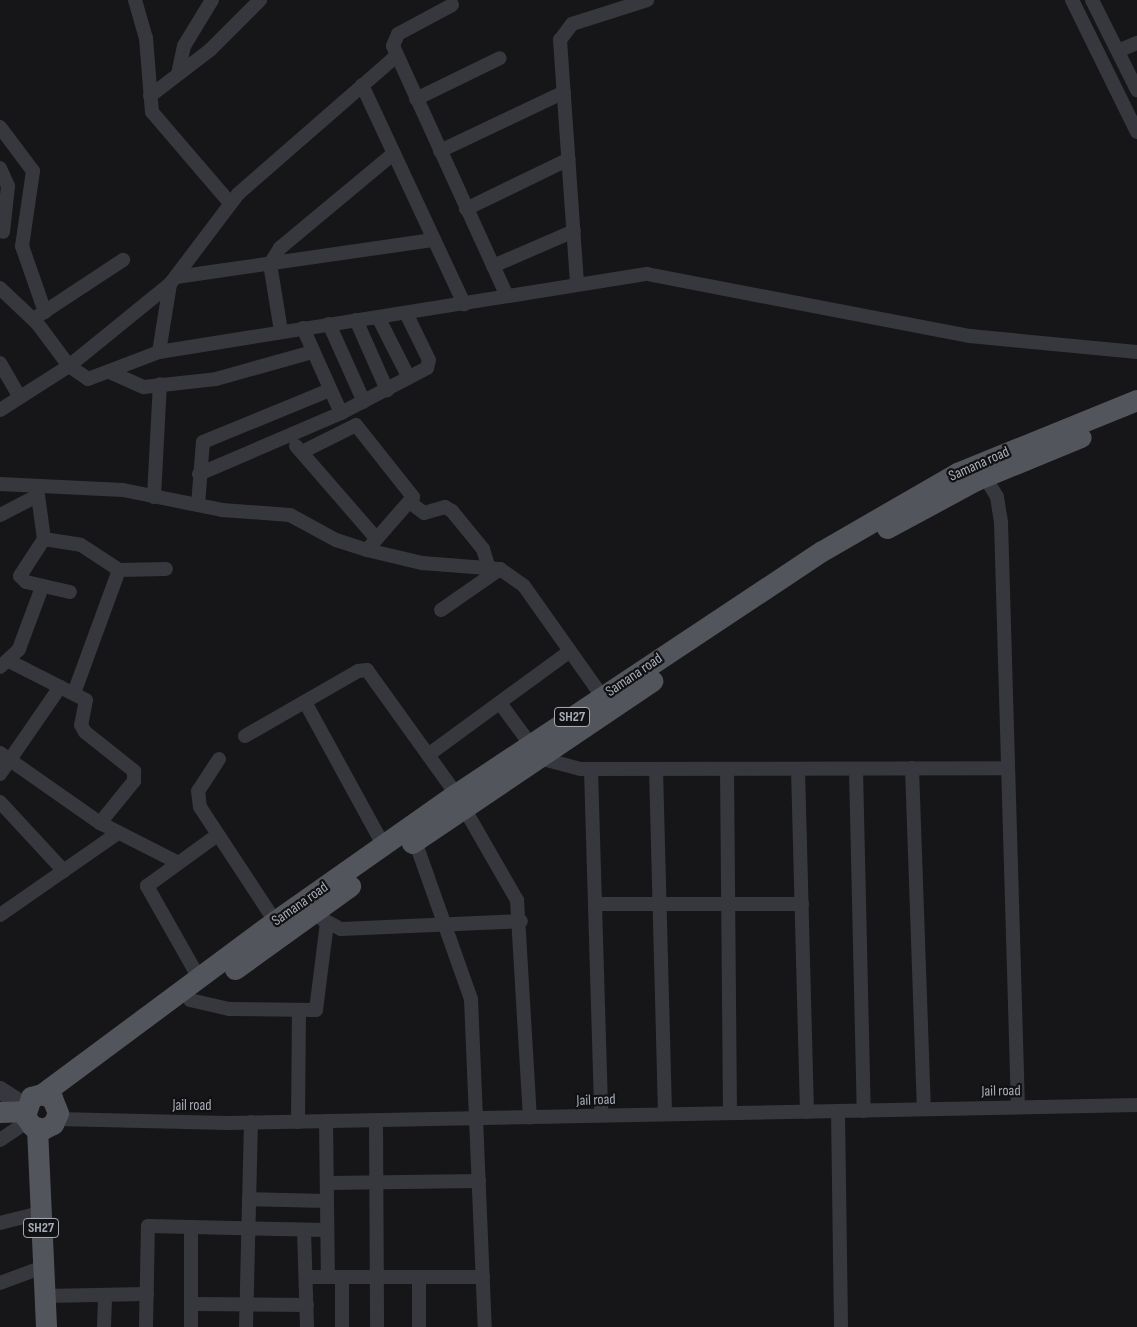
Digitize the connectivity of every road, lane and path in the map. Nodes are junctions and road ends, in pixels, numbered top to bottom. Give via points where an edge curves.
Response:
1 (134, 0) edge
2 (212, 0) edge
3 (260, 0) edge
4 (647, 0) edge
5 (1072, 0) edge
6 (1092, 0) edge
7 (452, 5) dead end
8 (608, 6) edge
9 (1137, 43) edge
10 (1118, 51) junction
11 (396, 56) junction
12 (500, 58) dead end
13 (178, 74) junction
14 (362, 84) junction
15 (1137, 90) edge
16 (564, 92) junction
17 (150, 96) junction
18 (416, 99) junction
19 (0, 127) edge
20 (1137, 132) edge
21 (440, 151) junction
22 (394, 153) junction
23 (570, 159) junction
24 (0, 168) edge
25 (230, 202) junction
26 (466, 209) junction
27 (574, 231) junction
28 (1, 232) edge
29 (22, 233) junction
30 (434, 240) junction
31 (124, 260) dead end
32 (270, 264) junction
33 (493, 266) junction
34 (173, 281) junction
35 (578, 283) junction
36 (0, 288) edge
37 (507, 296) junction
38 (464, 304) junction
39 (406, 312) junction
40 (39, 315) junction
41 (378, 317) junction
42 (356, 320) junction
43 (329, 324) junction
44 (303, 328) junction
45 (281, 331) junction
46 (159, 352) junction
47 (313, 352) junction
48 (1137, 352) edge
49 (0, 363) edge
50 (69, 366) junction
51 (112, 373) junction
52 (409, 378) junction
53 (160, 384) junction
54 (330, 390) junction
55 (388, 390) junction
56 (20, 397) junction
57 (1137, 400) edge
58 (364, 402) junction
59 (0, 410) edge
60 (342, 413) junction
61 (1137, 415) edge
62 (289, 437) junction
63 (302, 452) junction
64 (199, 474) junction
65 (985, 477) junction
66 (0, 484) edge
67 (37, 492) junction
68 (154, 496) junction
69 (412, 504) junction
70 (198, 505) junction
71 (0, 515) edge
72 (376, 538) junction
73 (44, 539) junction
74 (367, 550) junction
75 (494, 567) junction
76 (166, 569) dead end
77 (119, 570) junction
78 (42, 587) junction
79 (70, 592) dead end
80 (442, 610) dead end
81 (570, 651) junction
82 (4, 664) edge
83 (60, 687) junction
84 (74, 693) junction
85 (602, 696) junction
86 (305, 702) junction
87 (500, 703) junction
88 (245, 736) dead end
89 (535, 751) junction
90 (0, 753) edge
91 (428, 755) junction
92 (219, 759) dead end
93 (11, 763) junction
94 (856, 768) junction
95 (912, 768) junction
96 (1008, 768) junction
97 (656, 769) junction
98 (727, 769) junction
99 (798, 769) junction
100 (591, 770) junction
101 (0, 774) edge
102 (460, 801) junction
103 (0, 802) edge
104 (100, 823) junction
105 (118, 834) junction
106 (216, 836) junction
107 (415, 841) junction
108 (384, 846) junction
109 (177, 862) junction
110 (64, 871) junction
111 (595, 904) junction
112 (730, 904) junction
113 (802, 904) junction
114 (659, 905) junction
115 (0, 915) edge
116 (321, 918) junction
117 (275, 921) junction
118 (521, 921) junction
119 (444, 924) junction
120 (199, 978) junction
121 (190, 1000) junction
122 (299, 1012) junction
123 (0, 1090) edge
124 (1137, 1105) edge
125 (1018, 1107) junction
126 (924, 1109) junction
127 (864, 1111) junction
128 (0, 1112) edge
129 (38, 1112) junction
130 (730, 1112) junction
131 (807, 1112) junction
132 (838, 1112) junction
133 (665, 1114) junction
134 (600, 1115) junction
135 (530, 1118) junction
136 (478, 1119) junction
137 (326, 1121) junction
138 (376, 1121) junction
139 (252, 1122) junction
140 (298, 1122) junction
141 (0, 1140) edge
142 (479, 1181) junction
143 (376, 1182) junction
144 (327, 1183) junction
145 (248, 1199) junction
146 (327, 1201) junction
147 (40, 1213) junction
148 (0, 1223) edge
149 (191, 1227) junction
150 (248, 1228) junction
151 (327, 1230) junction
152 (304, 1231) junction
153 (43, 1267) junction
154 (306, 1276) junction
155 (342, 1276) junction
156 (328, 1277) junction
157 (377, 1277) junction
158 (419, 1277) junction
159 (484, 1277) junction
160 (0, 1283) edge
161 (147, 1294) junction
162 (105, 1295) junction
163 (44, 1296) junction
164 (191, 1304) junction
165 (246, 1304) junction
166 (307, 1305) junction
167 (46, 1327) edge
168 (104, 1327) edge
169 (146, 1327) edge
170 (191, 1327) edge
171 (246, 1327) edge
172 (307, 1327) edge
173 (342, 1327) edge
174 (377, 1327) edge
175 (419, 1327) edge
176 (485, 1327) edge
177 (842, 1327) edge

1 - 17 street via 146,38
2 - 13 street via 184,46
3 - 13 street via 210,50
4 - 8 street
5 - 20 street
6 - 10 street
7 - 11 street via 394,37
8 - 16 street via 572,24 562,33
9 - 10 street
10 - 15 street
11 - 14 street
11 - 18 street
12 - 18 street
13 - 17 street
14 - 22 street
14 - 25 street
16 - 21 street
16 - 23 street
17 - 25 street via 154,116
18 - 21 street
19 - 29 street via 33,171
21 - 26 street
22 - 30 street
22 - 32 street via 286,241
23 - 26 street
23 - 27 street
24 - 28 street via 8,186
25 - 34 street
26 - 33 street
27 - 33 street
27 - 35 street
28 - 29 street
29 - 40 street
30 - 32 street
30 - 38 street
31 - 40 street
32 - 34 street
32 - 45 street
33 - 37 street
34 - 46 street
34 - 50 street
35 - 37 street
35 - 48 street via 647,274 679,277 970,336
36 - 40 street
37 - 38 street
38 - 39 street
39 - 41 street
39 - 52 street via 430,364
40 - 50 street
41 - 42 street
41 - 52 street
42 - 43 street
42 - 55 street
43 - 44 street
43 - 58 street
44 - 45 street
44 - 47 street
45 - 46 street
46 - 51 street
47 - 53 street via 216,379
47 - 54 street
49 - 56 street
50 - 51 street via 88,379
50 - 56 street
51 - 53 street via 138,386
52 - 55 street
53 - 68 street
54 - 60 street
54 - 64 street via 256,424 207,439 201,445
55 - 58 street
56 - 59 street
57 - 85 main road, Samana road / SH27 via 957,473 909,499
58 - 60 street
60 - 62 street
61 - 65 main road, Samana road / SH27
62 - 63 street
62 - 64 street
63 - 69 street via 358,426 413,498
63 - 72 street
64 - 70 street
65 - 89 main road, Samana road / SH27 via 830,563
65 - 96 street via 1001,508
66 - 67 street
67 - 68 street via 123,490
67 - 71 street
67 - 73 street
68 - 70 street
69 - 72 street
69 - 75 street via 424,513 445,507 452,511
70 - 74 street via 290,516 336,540
72 - 74 street
73 - 77 street via 81,545
73 - 78 street via 40,551 20,572 26,582
74 - 75 street via 422,563
75 - 80 street
75 - 81 street via 524,586
76 - 77 street
77 - 84 street
78 - 79 street
78 - 82 street via 18,649
81 - 85 street
81 - 87 street
82 - 83 street
83 - 84 street
83 - 93 street
84 - 104 street via 88,703 81,725 85,732 129,766 136,776
85 - 89 main road, Samana road / SH27
86 - 88 street
86 - 91 street via 358,671 368,670
86 - 108 street
87 - 89 street
87 - 91 street
89 - 100 street
89 - 102 main road, Samana road / SH27
90 - 93 street
91 - 102 street
92 - 106 street via 201,785 198,799
93 - 101 street
93 - 104 street
94 - 95 street
94 - 99 street
94 - 127 street
95 - 96 street
95 - 126 street
96 - 125 street
97 - 98 street
97 - 100 street
97 - 114 street
98 - 99 street
98 - 112 street
99 - 113 street
100 - 111 street
102 - 107 main road, Samana road / SH27
102 - 108 main road, Samana road / SH27
102 - 118 street via 512,887
103 - 110 street
104 - 105 street
105 - 109 street
105 - 110 street
106 - 109 street
106 - 117 street
107 - 116 main road, Samana road / SH27
107 - 119 street
108 - 117 main road, Samana road / SH27
109 - 120 street via 146,886
110 - 115 street
111 - 114 street
111 - 134 street
112 - 113 street
112 - 114 street
112 - 130 street
113 - 131 street
114 - 133 street
116 - 119 street via 341,929
116 - 121 main road, Samana road / SH27
116 - 122 street via 320,1004 316,1010
117 - 120 main road, Samana road / SH27
118 - 119 street
118 - 135 street
119 - 136 street via 471,999
120 - 129 main road, Samana road / SH27
121 - 122 street via 229,1008
121 - 129 main road, Samana road / SH27
122 - 140 street
123 - 129 street
124 - 125 street, Jail road
125 - 126 street, Jail road
126 - 127 street, Jail road
127 - 132 street, Jail road
128 - 129 main road
129 - 139 street, Jail road
129 - 141 street
129 - 147 main road, SH27
130 - 131 street, Jail road
130 - 133 street, Jail road
131 - 132 street, Jail road
132 - 177 street
133 - 134 street, Jail road
134 - 135 street, Jail road
135 - 136 street, Jail road
136 - 138 street, Jail road
136 - 142 street
137 - 138 street, Jail road
137 - 140 street, Jail road
137 - 144 street
138 - 143 street
139 - 140 street, Jail road
139 - 145 street
142 - 143 street
142 - 159 street
143 - 144 street
143 - 157 street
144 - 146 street
145 - 146 street
145 - 150 street
146 - 151 street
147 - 148 street
147 - 153 main road, SH27
149 - 150 street
149 - 161 street via 148,1226
149 - 164 street
150 - 152 street
150 - 165 street
151 - 152 street
151 - 156 street
152 - 154 street
153 - 160 street
153 - 163 main road, SH27
154 - 156 street
154 - 166 street
155 - 156 street
155 - 157 street
155 - 173 street
157 - 158 street
157 - 174 street
158 - 159 street
158 - 175 street
159 - 176 street
161 - 162 street
161 - 169 street
162 - 163 street
162 - 168 street
163 - 167 main road, SH27
164 - 165 street
164 - 170 street
165 - 166 street
165 - 171 street
166 - 172 street

